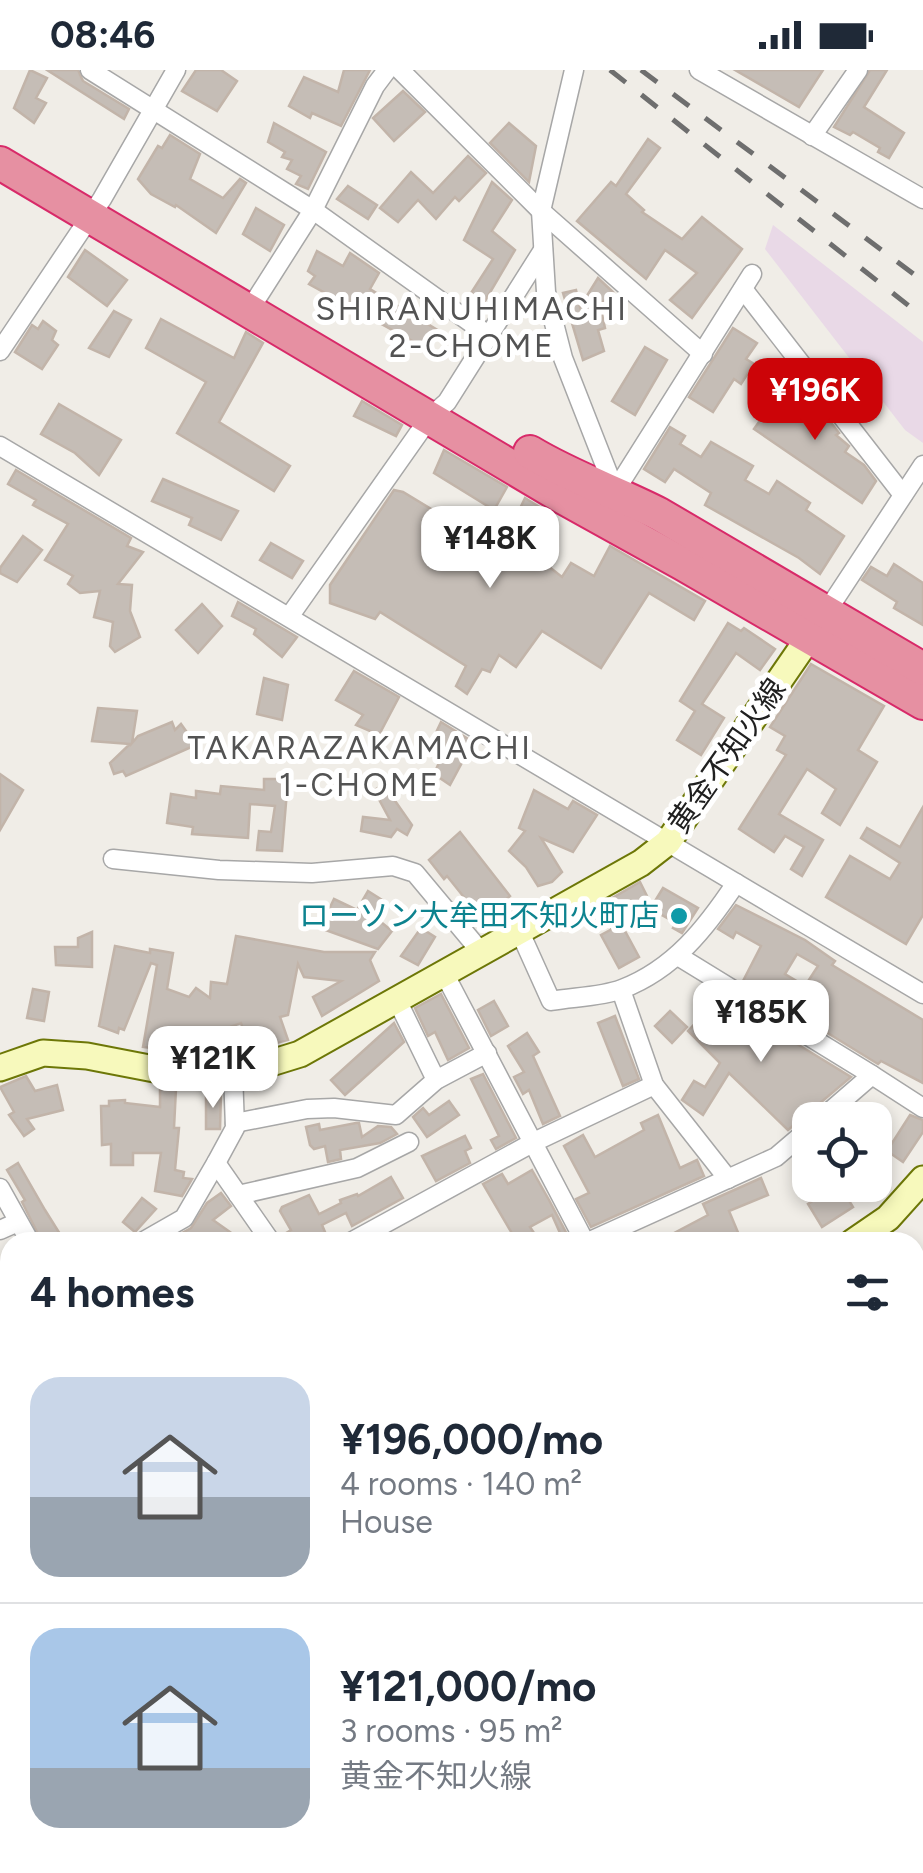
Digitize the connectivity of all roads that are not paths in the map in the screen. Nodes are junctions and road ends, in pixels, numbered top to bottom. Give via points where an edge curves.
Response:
1 (90, 70) edge
2 (176, 70) edge
3 (386, 70) edge
4 (400, 70) edge
5 (699, 70) edge
6 (858, 70) edge
7 (572, 71) edge
8 (152, 111) junction
9 (812, 136) junction
10 (0, 140) edge
11 (0, 163) edge
12 (923, 199) edge
13 (96, 208) junction
14 (314, 210) junction
15 (542, 212) junction
16 (543, 250) junction
17 (256, 301) junction
18 (488, 335) junction
19 (0, 350) edge
20 (704, 354) junction
21 (438, 410) junction
22 (0, 446) edge
23 (923, 465) edge
24 (904, 494) junction
25 (608, 505) junction
26 (289, 617) junction
27 (819, 624) junction
28 (923, 669) edge
29 (923, 704) edge
30 (668, 842) junction
31 (113, 858) dead end
32 (736, 883) junction
33 (519, 930) junction
34 (481, 952) junction
35 (678, 956) junction
36 (444, 973) junction
37 (621, 990) junction
38 (923, 994) edge
39 (397, 1000) junction
40 (487, 1053) junction
41 (0, 1068) edge
42 (234, 1072) junction
43 (872, 1076) junction
44 (436, 1080) junction
45 (654, 1085) junction
46 (841, 1102) edge
47 (923, 1108) edge
48 (235, 1123) junction
49 (410, 1142) dead end
50 (534, 1142) junction
51 (792, 1144) edge
52 (216, 1163) junction
53 (728, 1179) junction
54 (923, 1179) edge
55 (0, 1188) edge
56 (238, 1195) junction
57 (18, 1222) junction
58 (0, 1230) edge
59 (24, 1232) edge
60 (160, 1232) edge
61 (264, 1232) edge
62 (369, 1232) edge
63 (582, 1232) edge
64 (609, 1232) edge
65 (868, 1232) edge

1 - 8 street
2 - 8 street
3 - 14 street
4 - 15 street
5 - 9 street
6 - 9 street
7 - 15 street
8 - 13 street
8 - 14 street
9 - 12 street
10 - 13 highway
11 - 13 highway
13 - 17 highway
13 - 19 street
14 - 17 street
14 - 18 street
15 - 16 street
15 - 20 street
16 - 18 street
16 - 25 street via 546,292
17 - 21 highway
18 - 21 street
20 - 24 street via 747,282
20 - 25 street
21 - 25 highway via 564,472
21 - 26 street
22 - 26 street
23 - 24 street
24 - 27 street
25 - 27 highway
26 - 30 street
27 - 28 highway
27 - 29 highway
27 - 30 main road, 黄金不知火線
30 - 32 street
30 - 33 main road, 黄金不知火線
31 - 34 street via 312,873 393,866 415,873
32 - 35 street
32 - 38 street
33 - 34 main road, 黄金不知火線
33 - 37 street via 551,1001
34 - 36 main road, 黄金不知火線
35 - 37 street
35 - 43 street
36 - 39 main road, 黄金不知火線
36 - 40 street
37 - 45 street
39 - 42 main road, 黄金不知火線 via 300,1054
39 - 44 street
40 - 44 street
40 - 50 street
41 - 42 main road, 黄金不知火線 via 43,1053 174,1073
42 - 48 street
43 - 46 street
43 - 47 street
44 - 48 street via 396,1115 308,1109
45 - 50 street
45 - 53 street
48 - 52 street
49 - 56 street via 356,1168
50 - 62 street
50 - 63 street
51 - 53 street
52 - 56 street
52 - 60 street via 184,1218
53 - 64 street
54 - 65 main road
55 - 57 street
56 - 61 street
57 - 58 street
57 - 59 street

